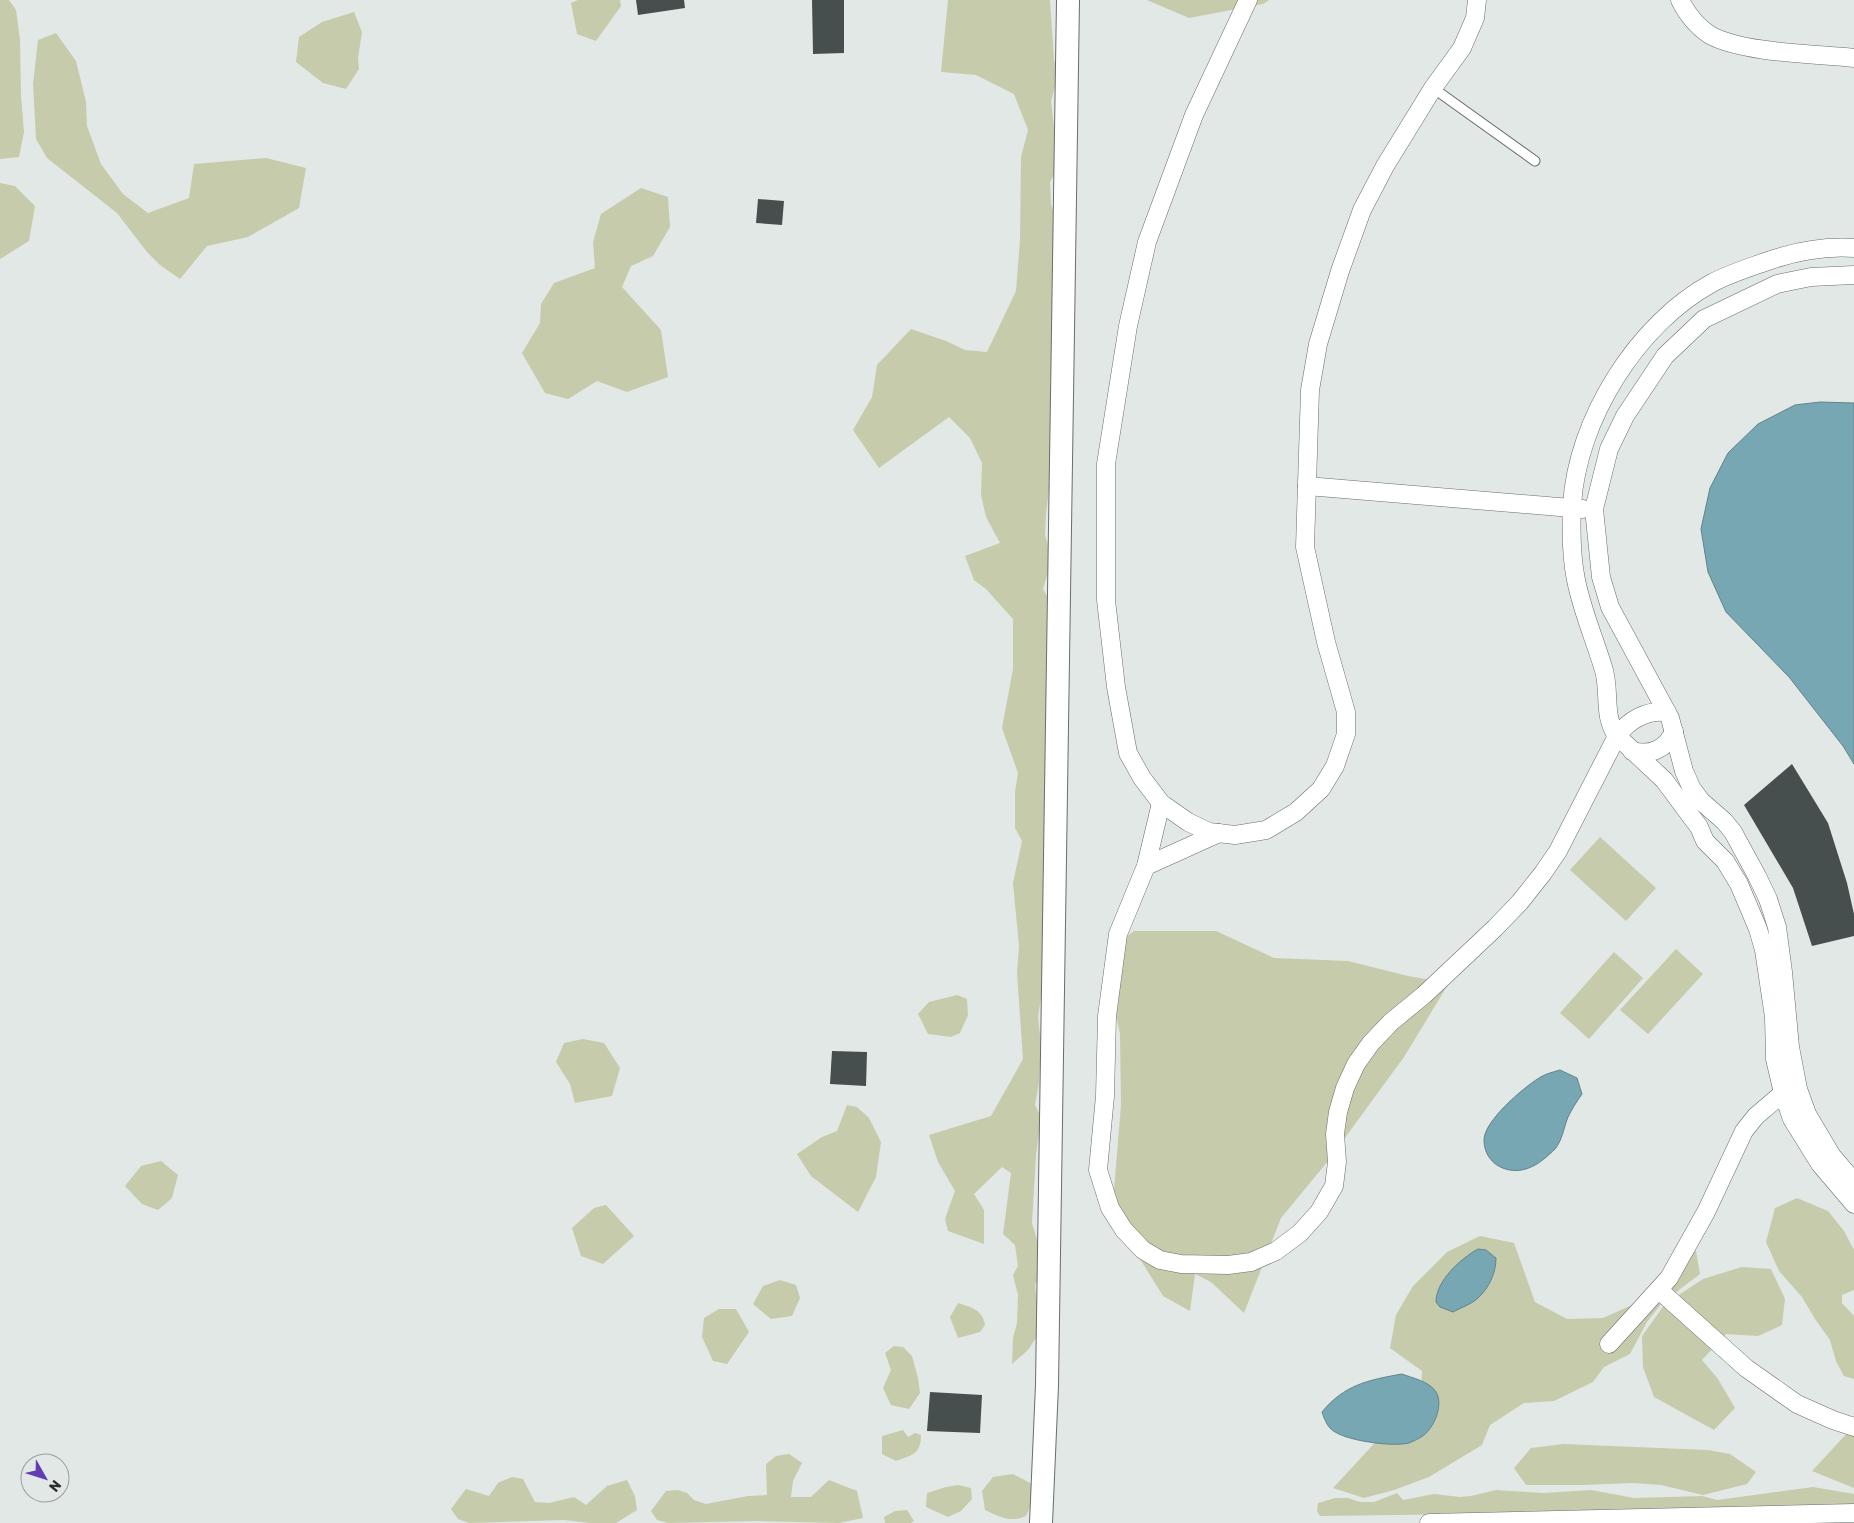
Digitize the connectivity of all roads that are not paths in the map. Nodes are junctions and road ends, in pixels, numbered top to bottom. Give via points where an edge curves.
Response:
1 (1068, 0) edge
2 (1248, 0) edge
3 (1476, 0) edge
4 (1680, 0) edge
5 (1854, 58) edge
6 (1433, 88) junction
7 (1536, 161) dead end
8 (1854, 248) edge
9 (1800, 252) junction
10 (1854, 275) edge
11 (1804, 279) junction
12 (1306, 486) junction
13 (1572, 508) junction
14 (1594, 510) junction
15 (1667, 712) junction
16 (1674, 730) junction
17 (1617, 736) junction
18 (1632, 750) junction
19 (1161, 803) junction
20 (1717, 815) junction
21 (1699, 827) junction
22 (1219, 833) junction
23 (1734, 835) junction
24 (1714, 850) junction
25 (1146, 866) junction
26 (1790, 1091) junction
27 (1854, 1182) edge
28 (1853, 1201) edge
29 (1658, 1290) junction
30 (1609, 1344) dead end
31 (1854, 1427) edge
32 (1854, 1513) edge
33 (1041, 1523) edge
34 (1429, 1523) edge

1 - 33 street via 1047,1375
2 - 19 street via 1194,115 1147,242 1128,326 1106,464 1106,600 1116,687 1128,753
3 - 6 street via 1475,18 1462,48
4 - 5 street via 1692,21 1710,35 1730,43 1758,49
6 - 7 lane
6 - 12 street via 1362,210 1340,271 1318,344 1310,390
8 - 9 street
9 - 11 street
9 - 13 street via 1712,283 1678,306 1651,332 1625,363 1588,430
10 - 11 street
11 - 14 street via 1777,284 1704,319 1665,356 1613,440
12 - 13 street
12 - 22 street via 1305,547 1326,642 1346,712 1346,734 1335,766 1321,789 1296,812 1266,830 1235,835
13 - 14 street
13 - 17 street via 1576,581 1604,669 1608,719
14 - 15 street via 1601,577 1610,607
15 - 16 street
15 - 17 street via 1639,716
16 - 18 street via 1659,749 1646,753
16 - 20 street via 1688,780 1702,801
17 - 18 street
17 - 25 street via 1558,851 1520,902 1424,995 1391,1022 1356,1064 1338,1112 1334,1186 1300,1233 1251,1262 1181,1264 1160,1260 1142,1250 1110,1208 1098,1170 1105,1096 1107,1016 1118,934
18 - 21 street via 1664,780
19 - 22 street via 1188,822
19 - 25 street
20 - 21 street
20 - 23 street
21 - 24 street via 1705,841
22 - 25 street
23 - 24 street via 1728,845
23 - 26 street via 1768,899 1777,927 1790,1047
24 - 26 street via 1731,869 1758,930 1774,1017 1775,1059
26 - 27 street via 1832,1156
26 - 28 street via 1792,1119 1820,1164
26 - 29 street via 1756,1116 1744,1131 1706,1212 1669,1278
29 - 30 street
29 - 31 street via 1746,1368 1782,1394 1797,1404
32 - 34 street

